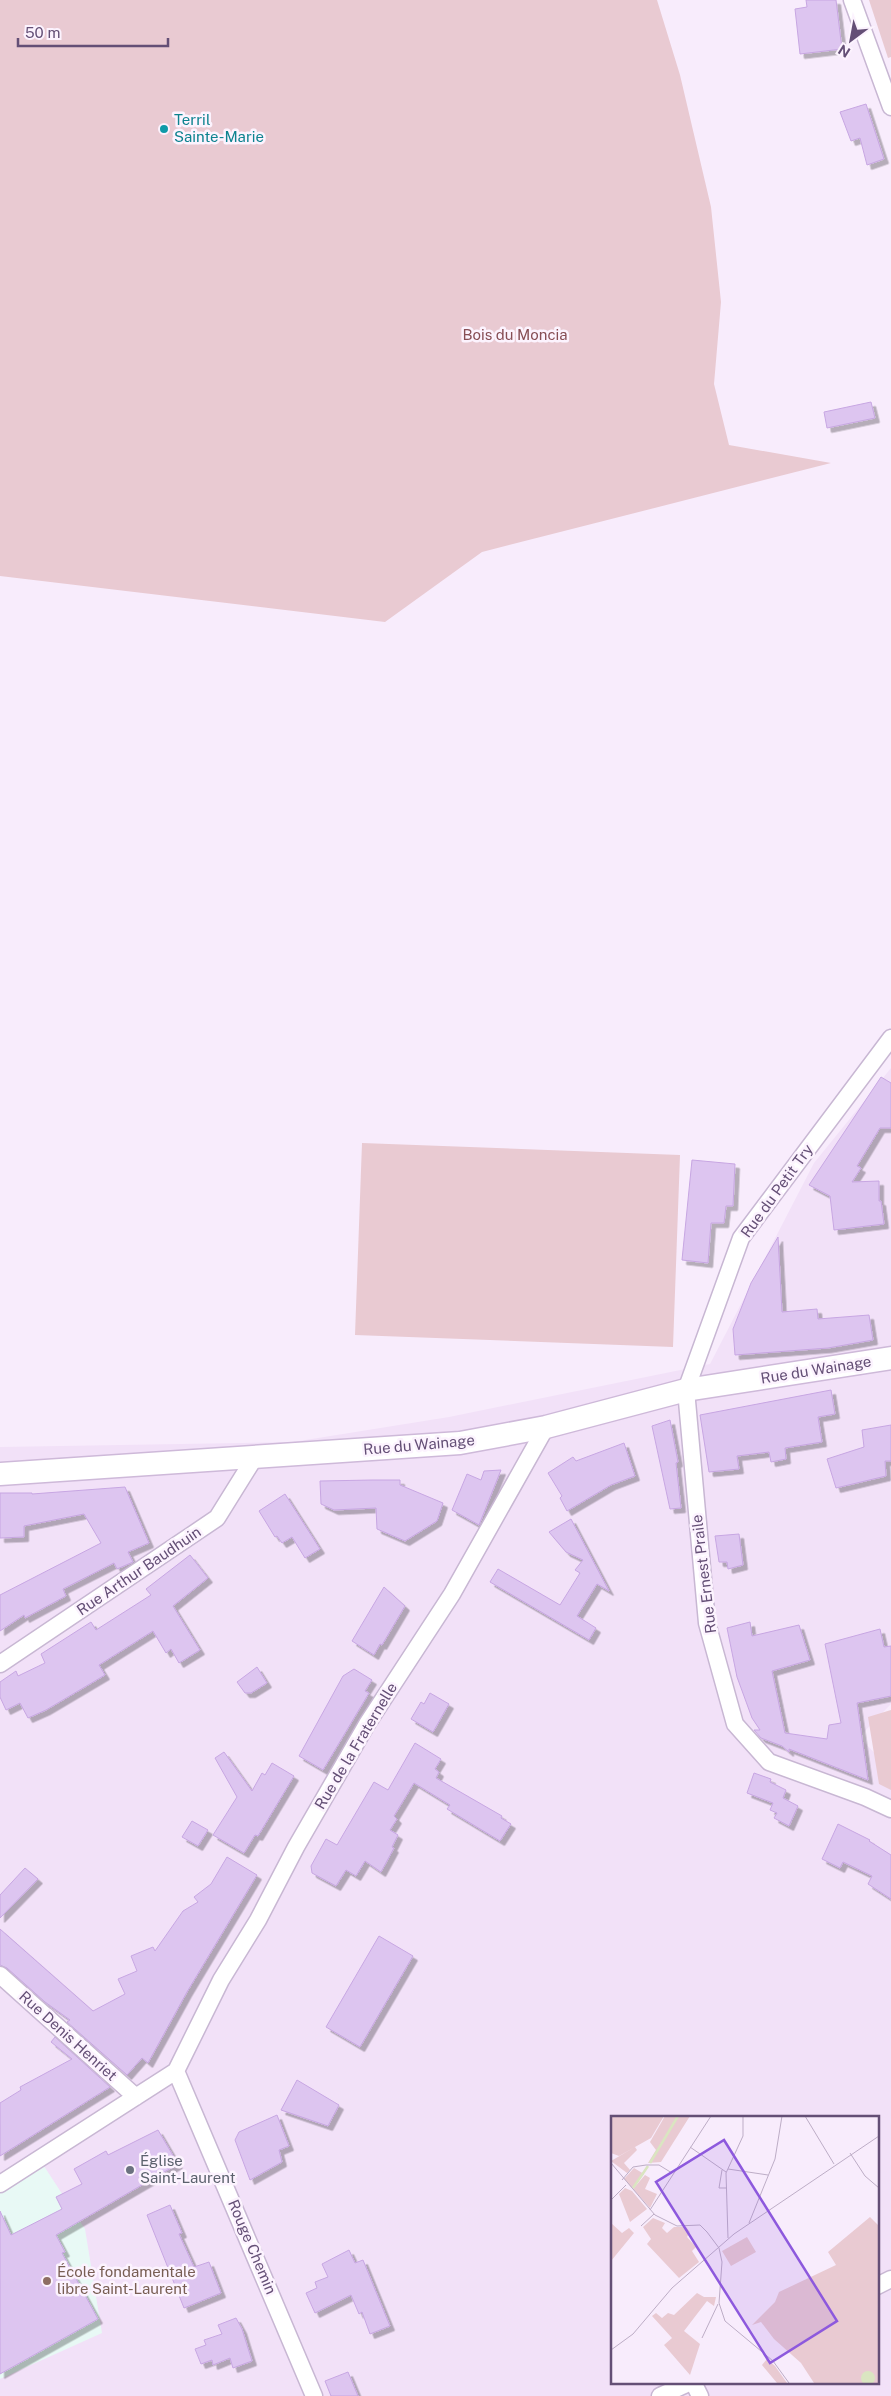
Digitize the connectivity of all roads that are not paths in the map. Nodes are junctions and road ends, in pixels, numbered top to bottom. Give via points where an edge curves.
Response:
1 (852, 0) edge
2 (891, 107) edge
3 (891, 1038) edge
4 (891, 1358) edge
5 (686, 1390) junction
6 (546, 1426) junction
7 (255, 1457) junction
8 (0, 1474) edge
9 (0, 1664) edge
10 (891, 1809) edge
11 (0, 1975) edge
12 (176, 2071) junction
13 (136, 2097) junction
14 (0, 2184) edge
15 (891, 2279) edge
16 (878, 2286) edge
17 (687, 2384) edge
18 (693, 2384) edge
19 (314, 2396) edge
20 (660, 2396) edge
21 (700, 2396) edge

1 - 2 street
3 - 5 street, Rue du Petit Try via 741,1238
4 - 5 main road, Rue du Wainage
5 - 6 main road, Rue du Wainage
5 - 10 street, Rue Ernest Praile via 707,1623 735,1724 769,1762 865,1796
6 - 7 main road, Rue du Wainage via 460,1443
6 - 12 street, Rue de la Fraternelle via 452,1594 367,1724 334,1781 258,1920 221,1980
7 - 8 main road, Rue du Wainage
7 - 9 street, Rue Arthur Baudhuin via 217,1518
11 - 13 street, Rue Denis Henriet
12 - 13 street
12 - 19 street, Rouge Chemin
13 - 14 street
15 - 16 street
17 - 20 street
18 - 21 street

